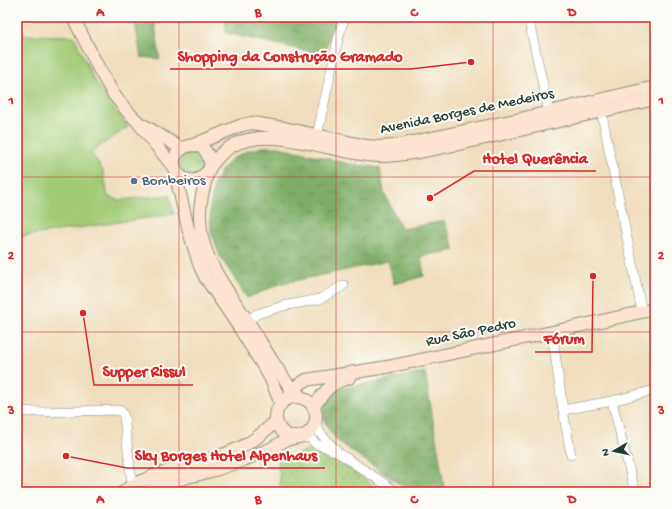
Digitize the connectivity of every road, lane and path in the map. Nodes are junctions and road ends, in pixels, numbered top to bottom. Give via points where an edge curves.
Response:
1 (73, 17) edge
2 (346, 17) edge
3 (528, 17) edge
4 (655, 87) edge
5 (655, 98) edge
6 (600, 105) junction
7 (549, 112) junction
8 (137, 121) junction
9 (521, 125) junction
10 (316, 140) junction
11 (188, 147) junction
12 (174, 168) junction
13 (209, 169) junction
14 (344, 285) dead end
15 (655, 309) edge
16 (642, 312) junction
17 (243, 324) junction
18 (552, 332) junction
19 (387, 367) junction
20 (278, 370) junction
21 (306, 380) junction
22 (655, 390) edge
23 (287, 397) junction
24 (612, 401) junction
25 (308, 403) junction
26 (563, 410) junction
27 (17, 411) edge
28 (316, 420) junction
29 (276, 421) junction
30 (298, 437) junction
31 (340, 454) junction
32 (571, 455) dead end
33 (131, 490) edge
34 (147, 492) edge
35 (397, 492) edge
36 (635, 492) edge

1 - 8 main road via 114,95
2 - 10 street via 338,39
3 - 7 street
4 - 6 main road, Avenida Borges de Medeiros
5 - 6 main road, Avenida Borges de Medeiros
6 - 7 main road, Avenida Borges de Medeiros
6 - 9 main road, Avenida Borges de Medeiros
6 - 16 street
7 - 9 main road, Avenida Borges de Medeiros
8 - 11 main road
8 - 12 main road
9 - 10 main road, Avenida Borges de Medeiros via 393,156 363,155
10 - 11 main road, Avenida Borges de Medeiros via 284,128 252,123
10 - 13 main road, Avenida Borges de Medeiros via 251,139 222,152
11 - 12 main road via 176,154
11 - 13 main road via 201,147 205,151 209,156
12 - 13 main road via 179,175 192,180 199,178
12 - 17 main road, Avenida Borges de Medeiros via 199,264 206,277
13 - 17 main road, Avenida Borges de Medeiros via 201,203 202,233 207,253
14 - 17 street via 320,299 257,314
15 - 16 main road, Rua São Pedro
16 - 18 main road, Rua São Pedro
17 - 20 main road, Avenida Borges de Medeiros
17 - 23 main road, Avenida Borges de Medeiros via 270,377
18 - 19 main road, Rua São Pedro
18 - 26 street
19 - 21 main road, Rua São Pedro
19 - 25 main road, Rua São Pedro via 336,382
20 - 21 main road via 295,382
20 - 23 main road, Avenida Borges de Medeiros
21 - 23 main road, Rua São Pedro
22 - 24 street
23 - 25 main road, Avenida Borges de Medeiros
23 - 29 main road via 277,412
24 - 26 street
24 - 36 street
25 - 28 main road via 315,413
26 - 32 street
27 - 33 street via 121,411 124,416
28 - 30 main road via 314,427 306,435
28 - 31 street via 319,432
29 - 30 main road via 285,434
29 - 33 main road via 247,444 209,460 156,475
30 - 31 street via 310,438 316,444
30 - 34 main road via 241,461 165,483
31 - 35 street

